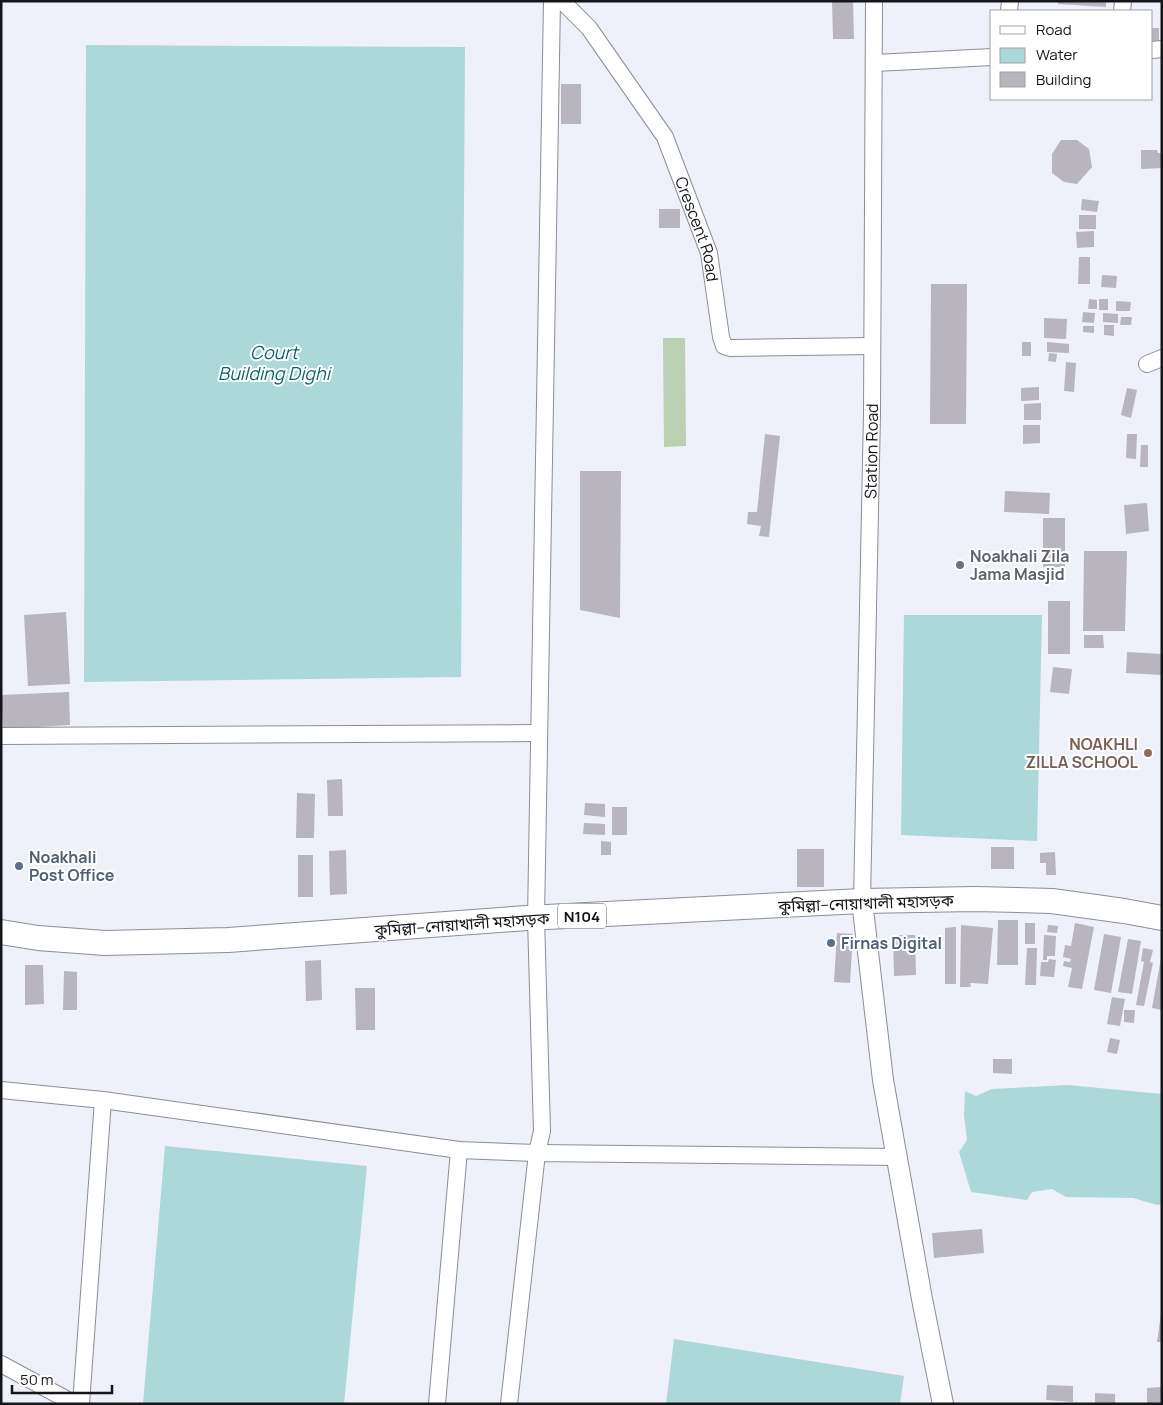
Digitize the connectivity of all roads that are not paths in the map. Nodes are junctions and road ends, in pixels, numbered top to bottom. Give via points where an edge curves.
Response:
1 (552, 1) edge
2 (562, 1) edge
3 (874, 1) edge
4 (990, 57) edge
5 (875, 63) junction
6 (872, 346) junction
7 (540, 733) junction
8 (1, 736) edge
9 (862, 901) junction
10 (536, 918) junction
11 (1162, 918) edge
12 (1, 932) edge
13 (1, 1090) edge
14 (103, 1100) junction
15 (459, 1150) junction
16 (537, 1153) junction
17 (897, 1157) junction
18 (1, 1364) edge
19 (74, 1404) edge
20 (81, 1404) edge
21 (437, 1404) edge
22 (509, 1404) edge
23 (942, 1404) edge

1 - 7 street
2 - 6 street, Crescent Road via 589,28 665,137 709,253 724,346
3 - 5 street, Station Road
4 - 5 street
5 - 6 street, Station Road
6 - 9 street, Station Road
7 - 8 street
7 - 10 street
9 - 10 highway, কুমিল্লা–নোয়াখালী মহাসড়ক / N104
9 - 11 highway, কুমিল্লা–নোয়াখালী মহাসড়ক / N104 via 1052,901
9 - 17 main road via 883,1080
10 - 12 highway, কুমিল্লা–নোয়াখালী মহাসড়ক / N104 via 218,940 105,943
10 - 16 street via 542,1131
13 - 14 street
14 - 15 street
14 - 20 street
15 - 16 street
15 - 21 street
16 - 17 street
16 - 22 street
17 - 23 main road
18 - 19 street

